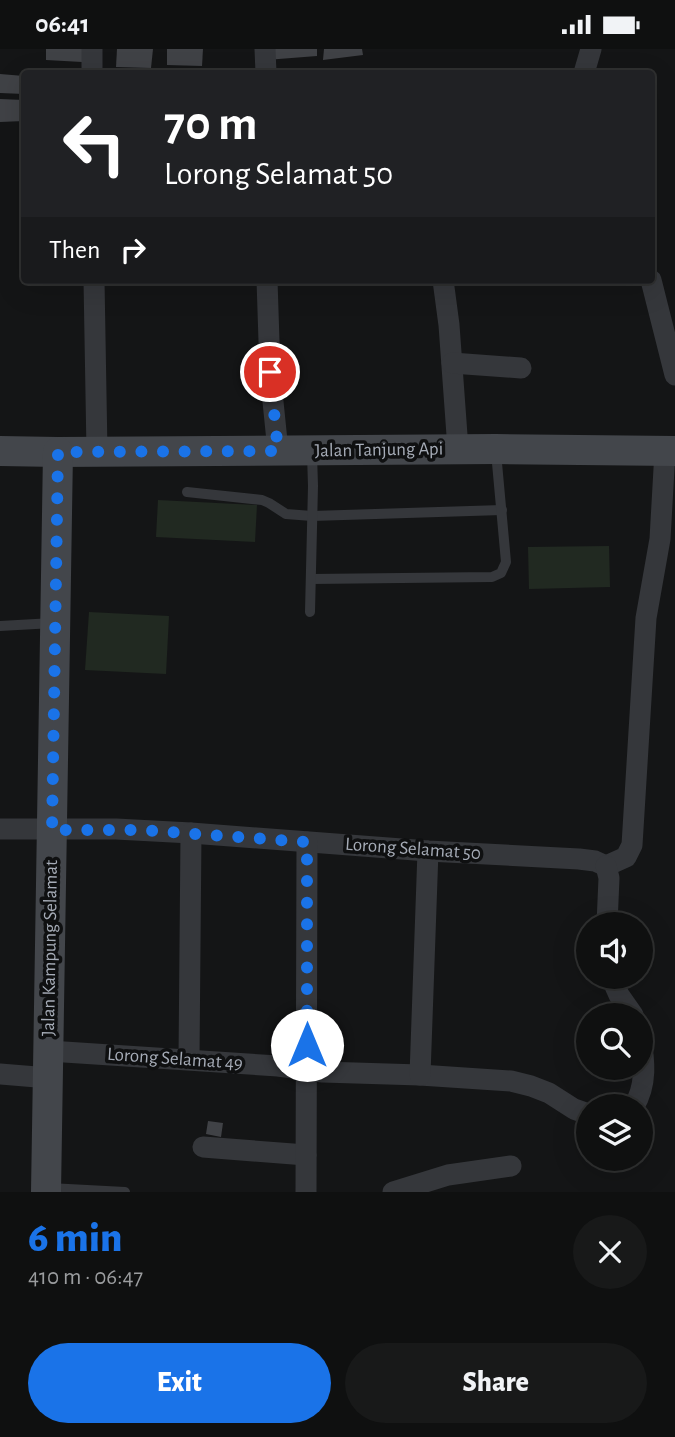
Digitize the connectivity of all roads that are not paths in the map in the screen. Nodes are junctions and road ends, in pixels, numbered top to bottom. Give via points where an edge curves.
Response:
1 (92, 49) edge
2 (265, 49) edge
3 (591, 49) edge
4 (92, 70) edge
5 (266, 70) edge
6 (585, 70) edge
7 (93, 284) edge
8 (267, 284) edge
9 (443, 284) edge
10 (652, 284) edge
11 (672, 350) edge
12 (452, 363) junction
13 (521, 368) dead end
14 (675, 375) edge
15 (457, 449) junction
16 (496, 449) junction
17 (0, 451) edge
18 (278, 451) junction
19 (312, 451) junction
20 (670, 451) edge
21 (58, 452) junction
22 (97, 452) junction
23 (187, 492) dead end
24 (502, 510) junction
25 (312, 516) junction
26 (311, 579) junction
27 (310, 612) dead end
28 (56, 623) junction
29 (0, 626) edge
30 (0, 829) edge
31 (52, 830) junction
32 (191, 833) junction
33 (307, 842) junction
34 (428, 851) junction
35 (606, 866) junction
36 (608, 912) edge
37 (189, 1059) junction
38 (49, 1064) junction
39 (307, 1070) junction
40 (0, 1074) edge
41 (420, 1075) junction
42 (576, 1110) edge
43 (203, 1147) dead end
44 (306, 1155) junction
45 (511, 1166) dead end
46 (46, 1190) edge
47 (125, 1192) edge
48 (306, 1192) edge
49 (393, 1192) edge

1 - 4 street
2 - 5 street
3 - 6 street
7 - 22 street
8 - 18 street
9 - 12 street
10 - 11 street
11 - 14 street
12 - 13 street
12 - 15 street
15 - 16 street, Jalan Tanjung Api
15 - 19 street, Jalan Tanjung Api
16 - 20 street, Jalan Tanjung Api
16 - 24 lane
17 - 21 street, Jalan Tanjung Api
18 - 19 street, Jalan Tanjung Api
18 - 22 street, Jalan Tanjung Api
19 - 25 lane
20 - 35 street via 646,618 632,845 626,857
21 - 22 street, Jalan Tanjung Api
21 - 28 street, Jalan Kampung Selamat
23 - 25 lane via 262,500 286,514
24 - 25 lane
24 - 26 lane via 506,562 501,573
25 - 26 lane
26 - 27 lane
28 - 29 lane
28 - 31 street, Jalan Kampung Selamat
30 - 31 street, Lorong Selamat 50
31 - 32 street, Lorong Selamat 50
31 - 38 street, Jalan Kampung Selamat
32 - 33 street, Lorong Selamat 50
32 - 37 street
33 - 34 street, Lorong Selamat 50
33 - 39 street
34 - 35 street, Lorong Selamat 50 via 579,859
34 - 41 street
35 - 36 street via 610,878
37 - 38 street, Lorong Selamat 49
37 - 39 street, Lorong Selamat 49
38 - 40 street, Lorong Selamat 49
38 - 46 street, Jalan Kampung Selamat
39 - 41 street, Lorong Selamat 49
39 - 44 street
41 - 42 street, Lorong Selamat 49 via 511,1081 549,1093
43 - 44 street
44 - 48 street
45 - 49 street via 448,1175
46 - 47 lane

